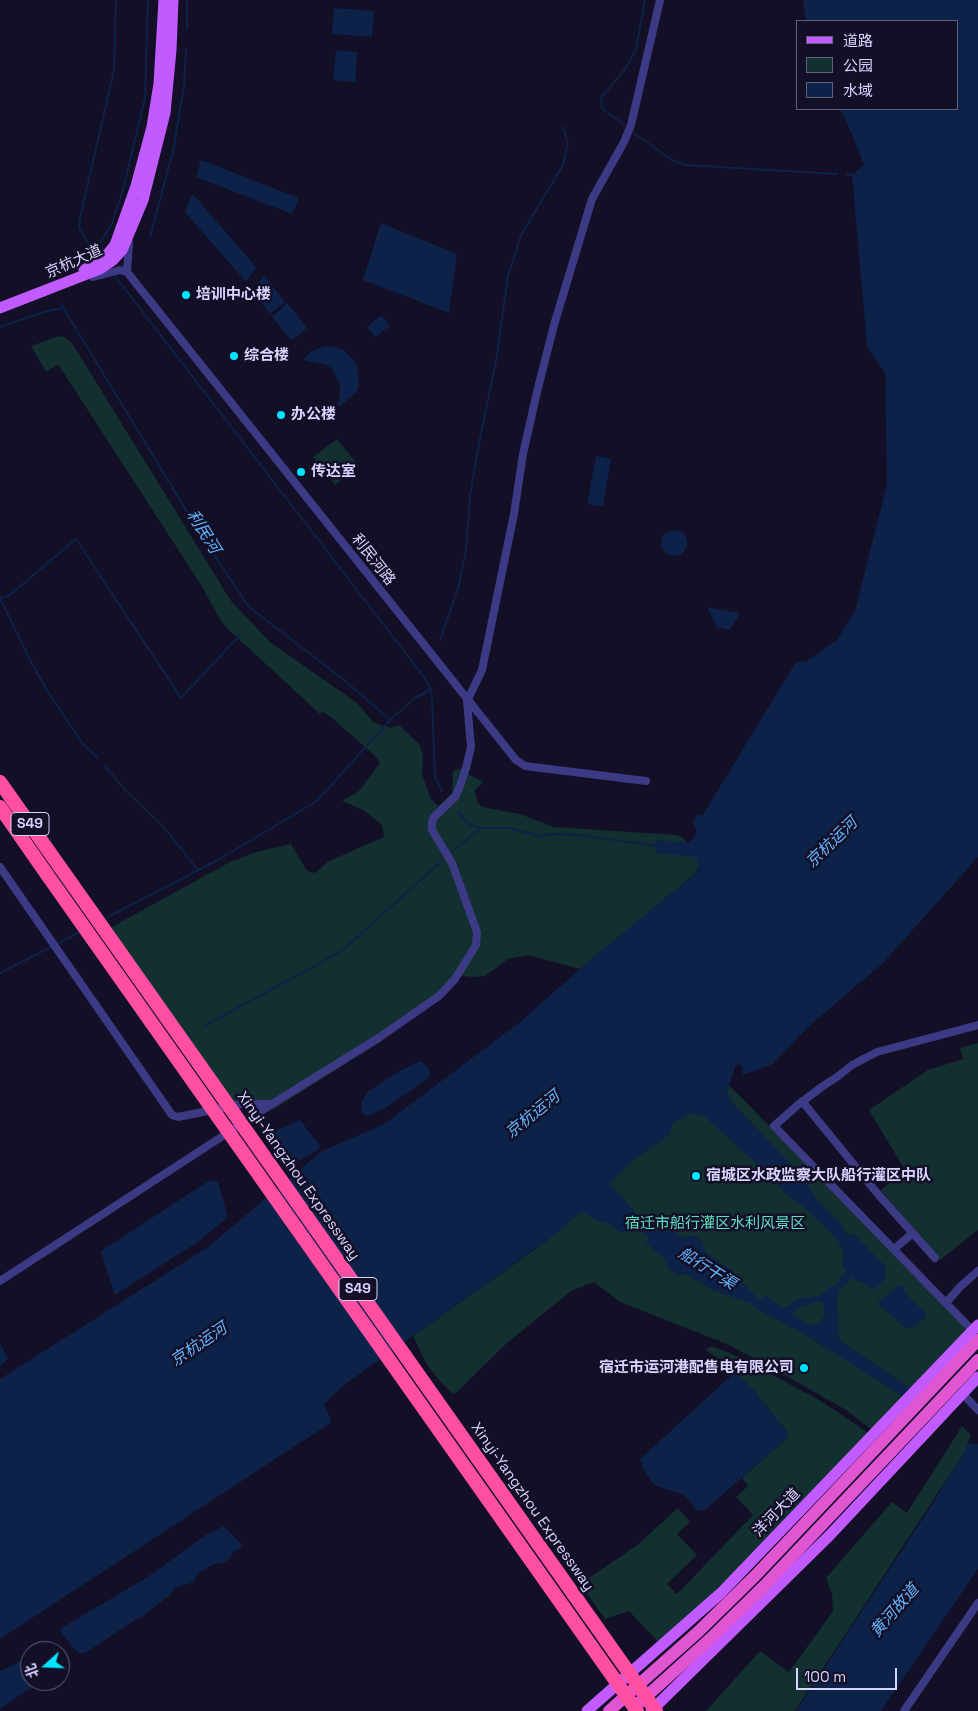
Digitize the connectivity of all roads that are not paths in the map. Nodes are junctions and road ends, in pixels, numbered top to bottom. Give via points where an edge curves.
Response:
1 (164, 0) edge
2 (173, 0) edge
3 (660, 0) edge
4 (129, 236) junction
5 (127, 272) junction
6 (46, 291) junction
7 (0, 308) edge
8 (467, 700) junction
9 (646, 781) dead end
10 (0, 782) edge
11 (0, 806) edge
12 (0, 867) edge
13 (978, 1025) edge
14 (802, 1101) junction
15 (272, 1104) junction
16 (913, 1233) junction
17 (894, 1249) junction
18 (935, 1258) dead end
19 (978, 1271) edge
20 (0, 1281) edge
21 (946, 1303) junction
22 (976, 1332) edge
23 (978, 1360) edge
24 (978, 1378) edge
25 (963, 1394) junction
26 (978, 1410) edge
27 (978, 1603) edge
28 (587, 1711) edge
29 (609, 1711) edge
30 (630, 1711) edge
31 (637, 1711) edge
32 (651, 1711) edge
33 (656, 1711) edge
34 (904, 1711) edge

1 - 6 main road, 京杭大道 via 159,84 152,127 121,234 107,255
2 - 4 main road, 京杭大道 via 165,113 143,200
3 - 8 street via 631,125 592,199 554,325 523,454 482,670
4 - 5 street
4 - 6 main road, 京杭大道 via 114,260 100,270
5 - 6 street via 120,270
5 - 8 street, 利民河路
6 - 7 main road
8 - 9 street, 利民河路 via 516,760 525,766
8 - 15 street via 470,746 460,786 455,797 434,817 432,830 452,863 477,932 476,945 439,996
10 - 33 highway, Xinyi-Yangzhou Expressway / S49, bridge
11 - 31 highway, Xinyi-Yangzhou Expressway / S49, bridge
12 - 15 street via 172,1115 178,1117 242,1104
13 - 14 street via 878,1052 847,1069
14 - 16 street
14 - 17 street via 774,1126
15 - 20 street
16 - 17 street
16 - 18 street
17 - 21 street
19 - 21 street
21 - 22 street
22 - 28 main road, 洋河大道 via 721,1594
22 - 29 highway, 洋河大道 via 756,1575
23 - 30 highway via 771,1579
24 - 25 main road
25 - 26 street
25 - 32 main road via 830,1535
27 - 34 street

